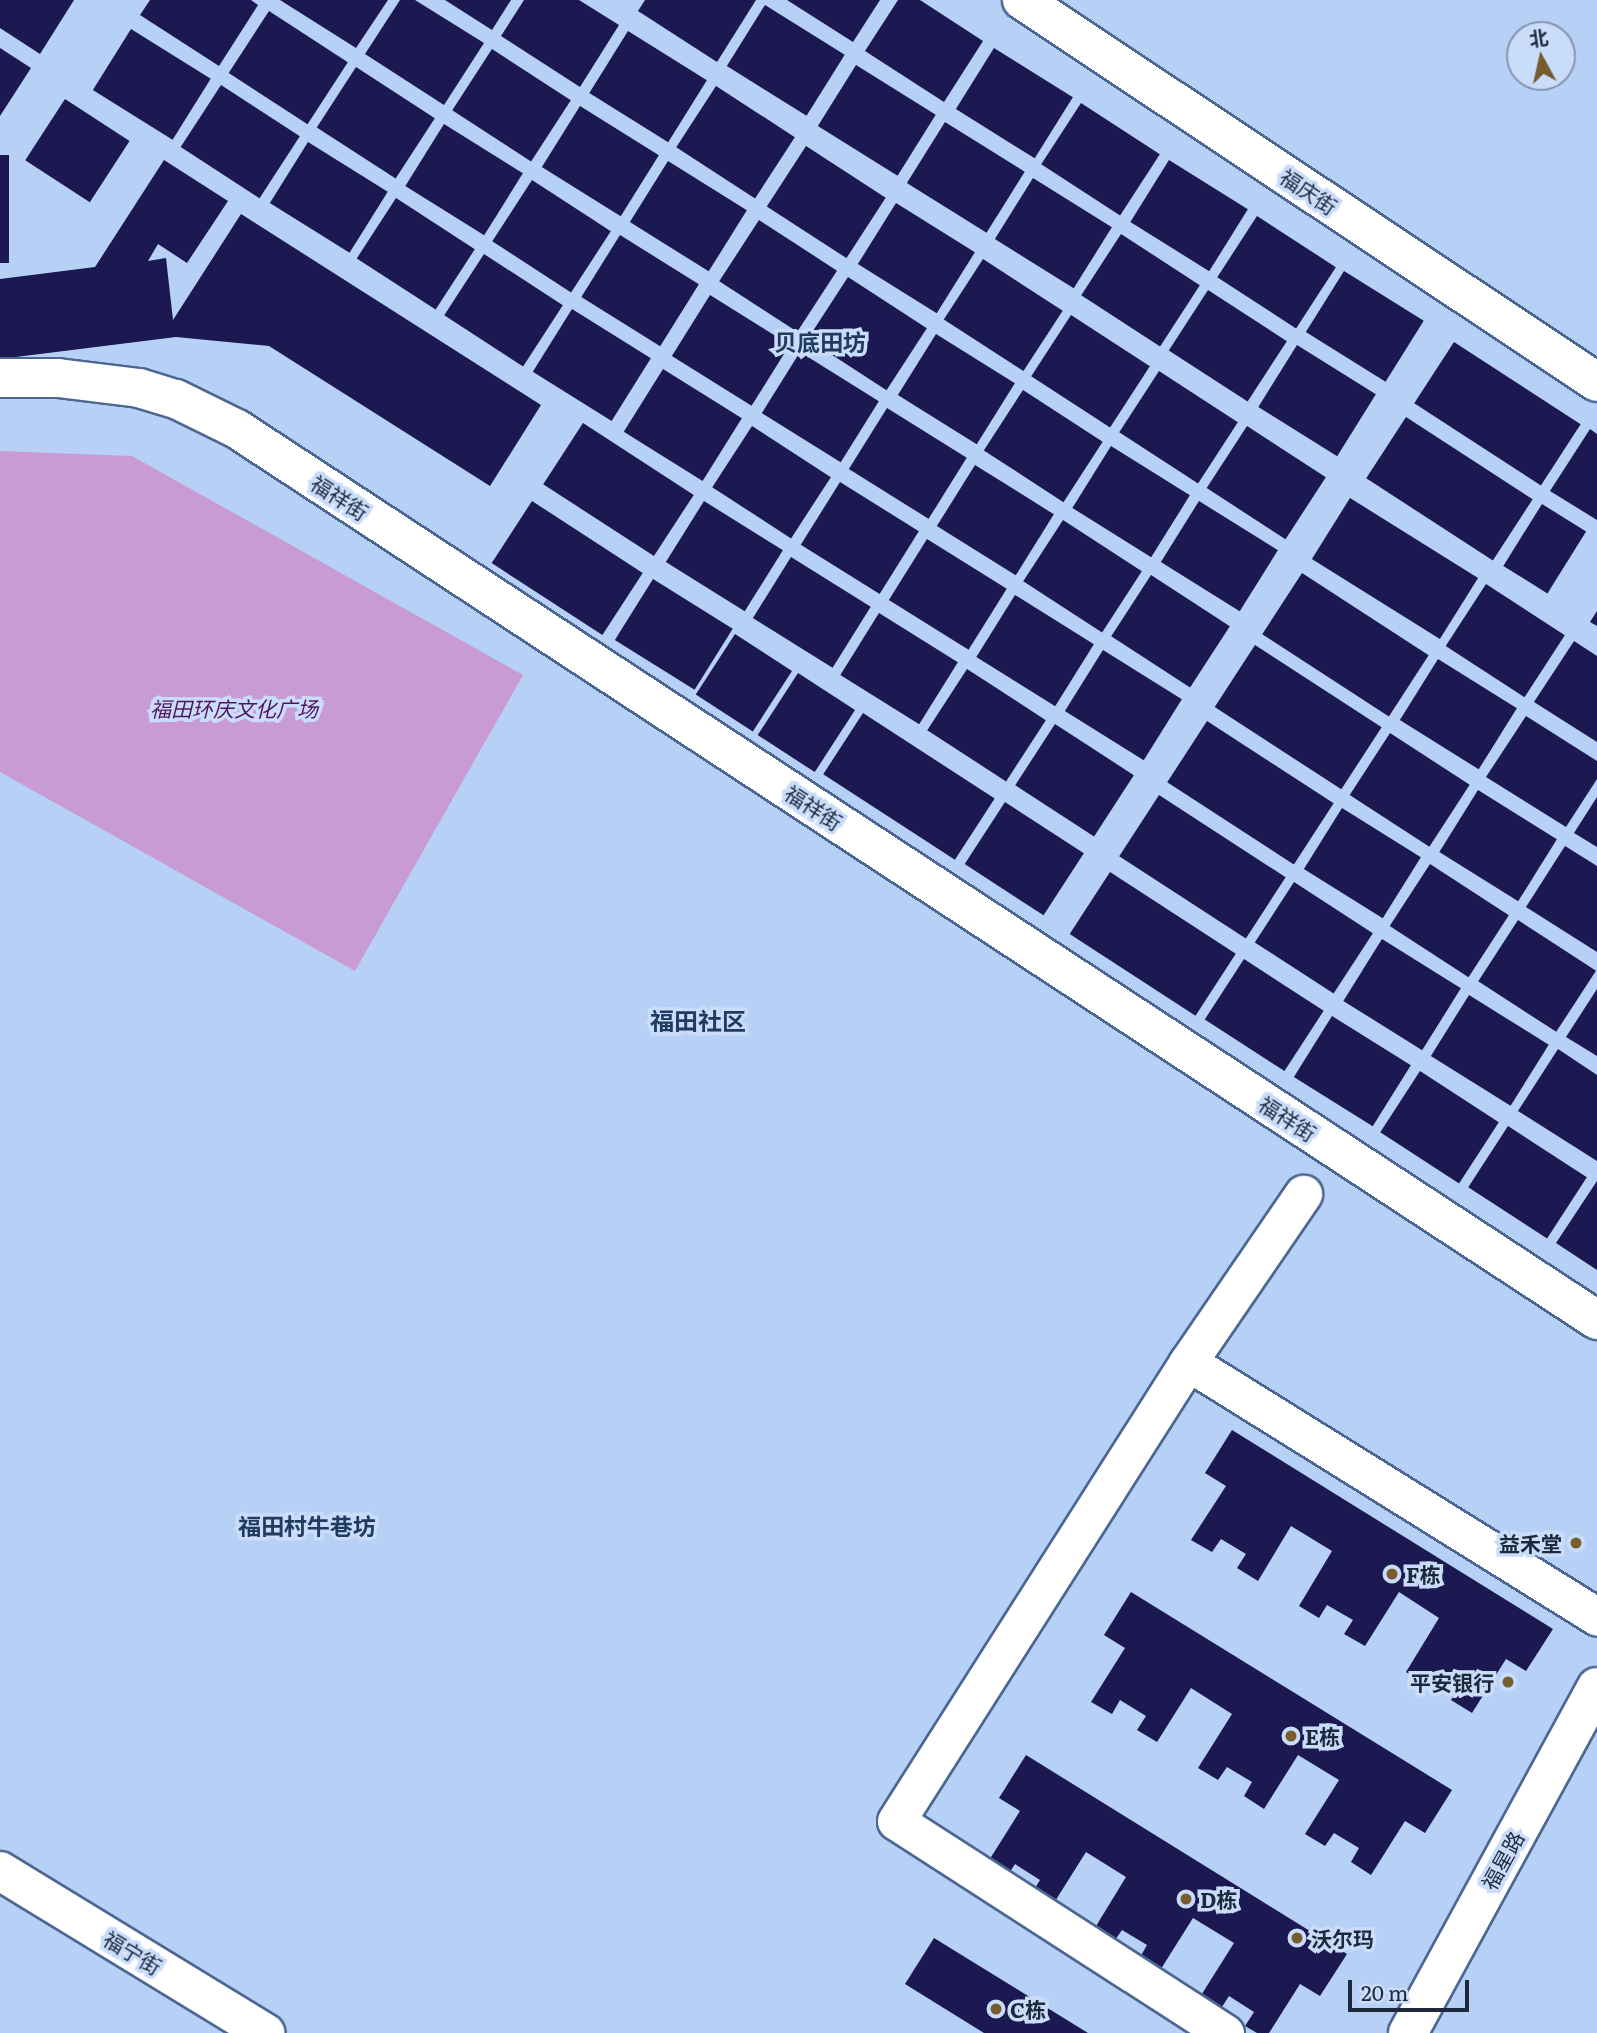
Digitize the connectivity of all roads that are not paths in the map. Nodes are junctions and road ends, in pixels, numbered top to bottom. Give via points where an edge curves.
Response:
1 (1022, 0) edge
2 (0, 378) edge
3 (1597, 382) edge
4 (1303, 1194) dead end
5 (1597, 1320) edge
6 (1188, 1362) junction
7 (1597, 1617) edge
8 (1597, 1687) edge
9 (0, 1871) edge
10 (265, 2033) edge
11 (1225, 2033) edge
12 (1408, 2033) edge

1 - 3 street, 福庆街
2 - 5 street, 福祥街 via 69,379 139,388 176,398 237,429
4 - 6 street
6 - 7 street
6 - 11 street via 896,1821
8 - 12 street, 福星路
9 - 10 street, 福宁街

